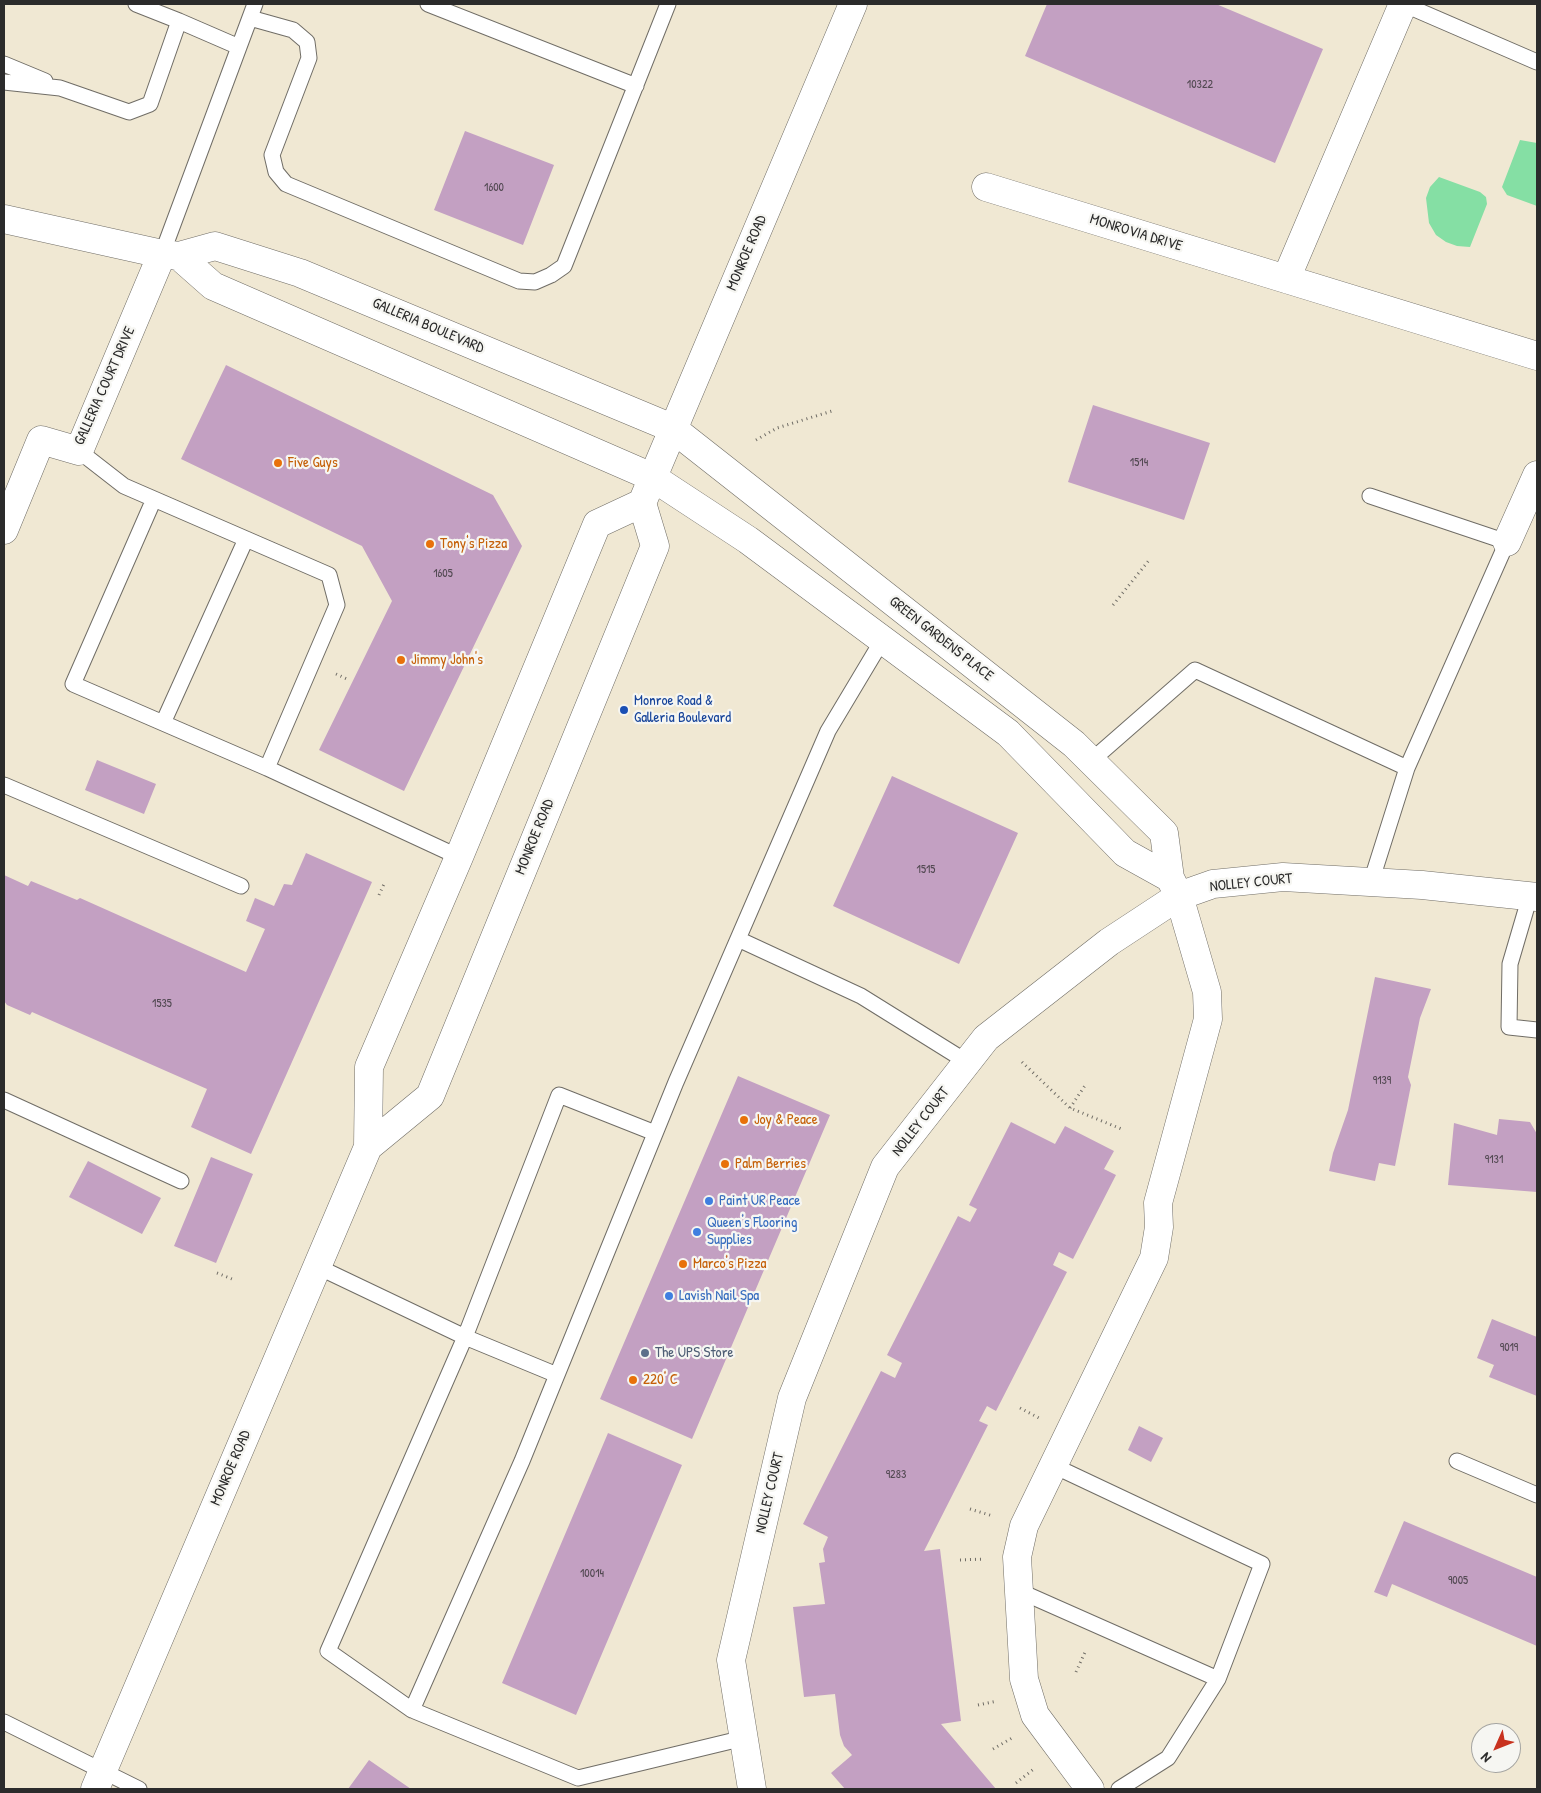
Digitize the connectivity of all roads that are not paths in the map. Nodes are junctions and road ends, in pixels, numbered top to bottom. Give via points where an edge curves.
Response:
1 (136, 4) edge
2 (255, 4) edge
3 (428, 4) edge
4 (668, 4) edge
5 (853, 4) edge
6 (1403, 4) edge
7 (250, 18) junction
8 (179, 21) junction
9 (239, 47) junction
10 (1537, 62) edge
11 (4, 64) edge
12 (4, 82) edge
13 (636, 86) junction
14 (60, 88) junction
15 (986, 187) dead end
16 (4, 220) edge
17 (170, 255) junction
18 (1286, 279) junction
19 (1537, 356) edge
20 (672, 428) junction
21 (79, 450) junction
22 (1537, 474) edge
23 (652, 477) junction
24 (1370, 496) dead end
25 (154, 499) junction
26 (642, 503) junction
27 (4, 530) edge
28 (246, 539) junction
29 (1507, 542) junction
30 (883, 639) junction
31 (163, 723) junction
32 (1091, 761) junction
33 (267, 768) junction
34 (1407, 768) junction
35 (4, 786) edge
36 (459, 857) junction
37 (1371, 882) junction
38 (241, 886) dead end
39 (1175, 887) junction
40 (1534, 896) edge
41 (738, 939) junction
42 (1537, 1030) edge
43 (968, 1062) junction
44 (4, 1100) edge
45 (655, 1132) junction
46 (368, 1147) junction
47 (181, 1181) dead end
48 (316, 1266) junction
49 (465, 1337) junction
50 (557, 1375) junction
51 (1457, 1461) dead end
52 (1052, 1465) junction
53 (1537, 1495) edge
54 (1017, 1590) junction
55 (1218, 1679) junction
56 (412, 1710) junction
57 (4, 1722) edge
58 (744, 1738) junction
59 (99, 1780) edge
60 (139, 1789) edge
61 (752, 1789) edge
62 (1090, 1789) edge
63 (1119, 1789) edge

1 - 8 lane
2 - 7 lane
3 - 13 lane
4 - 13 lane
5 - 20 street, MONROE ROAD
6 - 10 lane
6 - 18 street
7 - 9 lane
7 - 13 lane via 293,30 307,42 309,58 272,155 276,172 286,184 519,282 535,282 564,266
8 - 9 lane
8 - 14 lane via 150,104 129,112
9 - 17 lane
11 - 14 lane
12 - 14 lane
15 - 18 street, MONROVIA DRIVE
16 - 17 street, GALLERIA BOULEVARD
17 - 20 street, GALLERIA BOULEVARD via 215,246 300,273
17 - 21 street, GALLERIA COURT DRIVE
17 - 23 street, GALLERIA BOULEVARD via 214,286
18 - 19 street, MONROVIA DRIVE
20 - 23 street, MONROE ROAD
20 - 32 street, GREEN GARDENS PLACE via 1074,744
21 - 25 lane via 124,486
21 - 27 street, GALLERIA COURT DRIVE via 41,440
22 - 29 street
23 - 26 street, MONROE ROAD
23 - 30 street via 748,540
24 - 29 lane
25 - 28 lane
25 - 31 lane via 73,684
26 - 36 street, MONROE ROAD via 597,524
26 - 46 street, MONROE ROAD via 655,546 430,1096
28 - 31 lane
28 - 33 lane via 329,575 337,605
29 - 34 lane
30 - 39 street via 1008,733 1125,853
30 - 41 lane via 828,731
31 - 33 lane
32 - 34 lane via 1195,670
32 - 39 street, GREEN GARDENS PLACE via 1164,833
33 - 36 lane
34 - 37 lane
35 - 38 lane
36 - 46 street, MONROE ROAD via 369,1067
37 - 39 street, NOLLEY COURT via 1284,877
37 - 40 street, NOLLEY COURT
39 - 43 street, NOLLEY COURT via 986,1038
39 - 52 street, GREEN GARDENS PLACE via 1207,992 1208,1018 1158,1203 1154,1258
40 - 42 lane via 1510,964 1509,1027
41 - 43 lane via 861,996
41 - 45 lane
43 - 58 street, NOLLEY COURT via 886,1167 792,1398 731,1660
44 - 47 lane
45 - 49 lane via 559,1095
45 - 50 lane
46 - 48 street, MONROE ROAD
48 - 49 lane
48 - 59 street, MONROE ROAD
49 - 50 lane
49 - 56 lane via 328,1651
50 - 56 lane
51 - 53 lane
52 - 54 street, GREEN GARDENS PLACE via 1024,1526 1017,1557
52 - 55 lane via 1262,1564
54 - 55 lane
54 - 62 street, GREEN GARDENS PLACE via 1024,1679 1035,1715
55 - 63 lane via 1168,1758
56 - 58 lane via 578,1778
57 - 59 lane
58 - 61 street, NOLLEY COURT
59 - 60 lane

